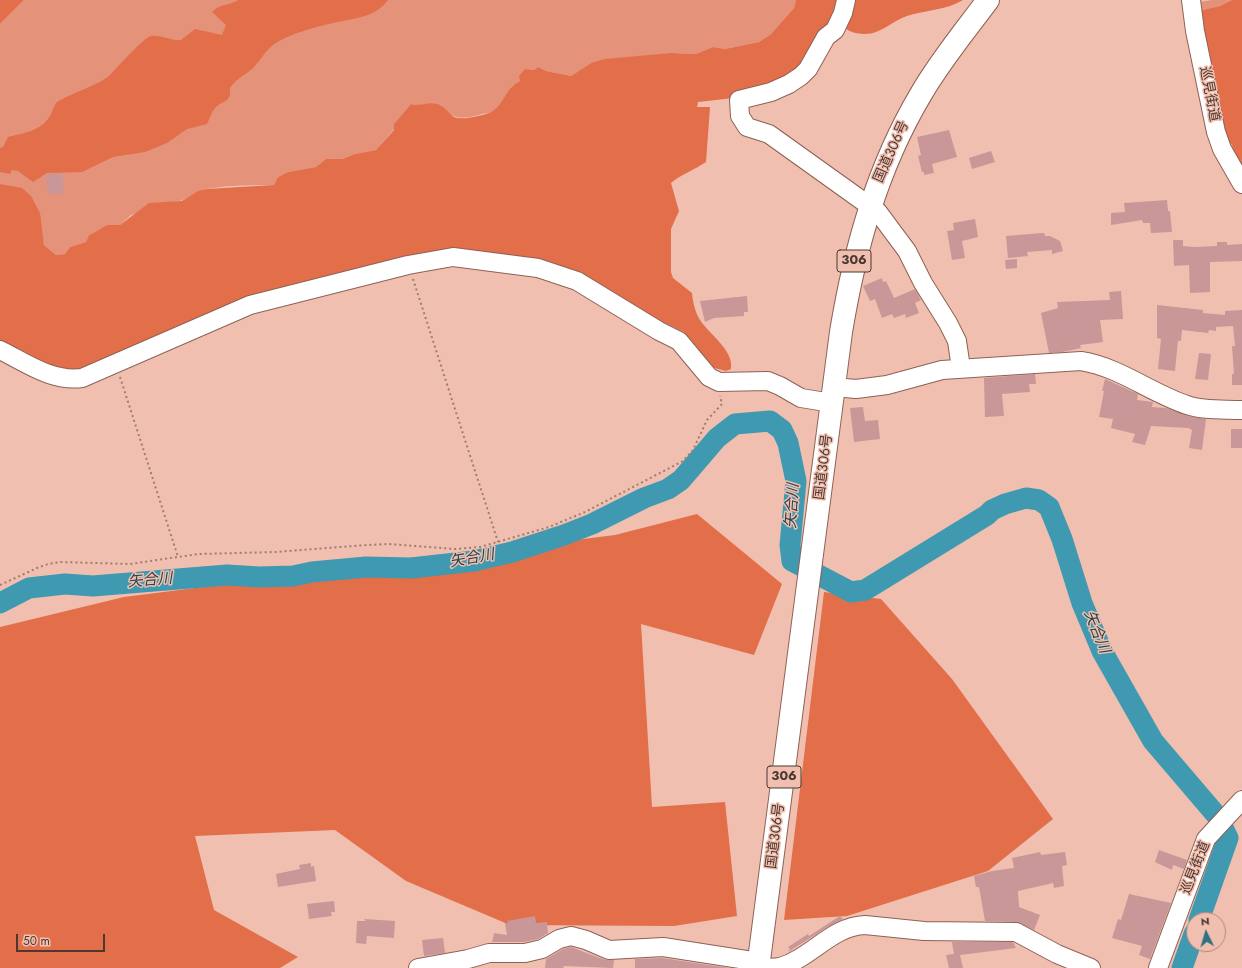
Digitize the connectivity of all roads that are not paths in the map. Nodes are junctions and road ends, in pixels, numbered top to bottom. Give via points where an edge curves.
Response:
1 (846, 0) edge
2 (988, 0) edge
3 (1191, 0) edge
4 (1242, 184) edge
5 (870, 205) junction
6 (0, 350) edge
7 (962, 368) junction
8 (833, 395) junction
9 (1242, 410) edge
10 (1242, 800) edge
11 (759, 966) edge
12 (418, 968) edge
13 (1091, 968) edge
14 (1158, 968) edge

1 - 5 street via 840,22 821,45 808,69 789,84 771,92 739,100 740,116 747,127 769,134
2 - 5 highway, 国道306号 / 306 via 921,94 893,147
3 - 4 street, 巡見街道 via 1216,132 1222,149
5 - 7 street via 907,252 922,283 948,323 956,341
5 - 8 highway, 国道306号 / 306 via 853,267
6 - 8 street via 50,375 66,379 82,378 250,305 408,265 453,257 538,268 577,281 680,341 709,377 719,382 768,381 801,398
7 - 8 street via 942,370
7 - 9 street via 1081,361 1098,364 1185,404 1202,408
8 - 11 highway, 国道306号 / 306
10 - 14 street, 巡見街道 via 1206,839
11 - 12 street via 663,947 610,950 571,936 559,939 542,949 525,953 489,953
11 - 13 street via 781,966 841,930 865,925 924,932 1016,932 1057,954

